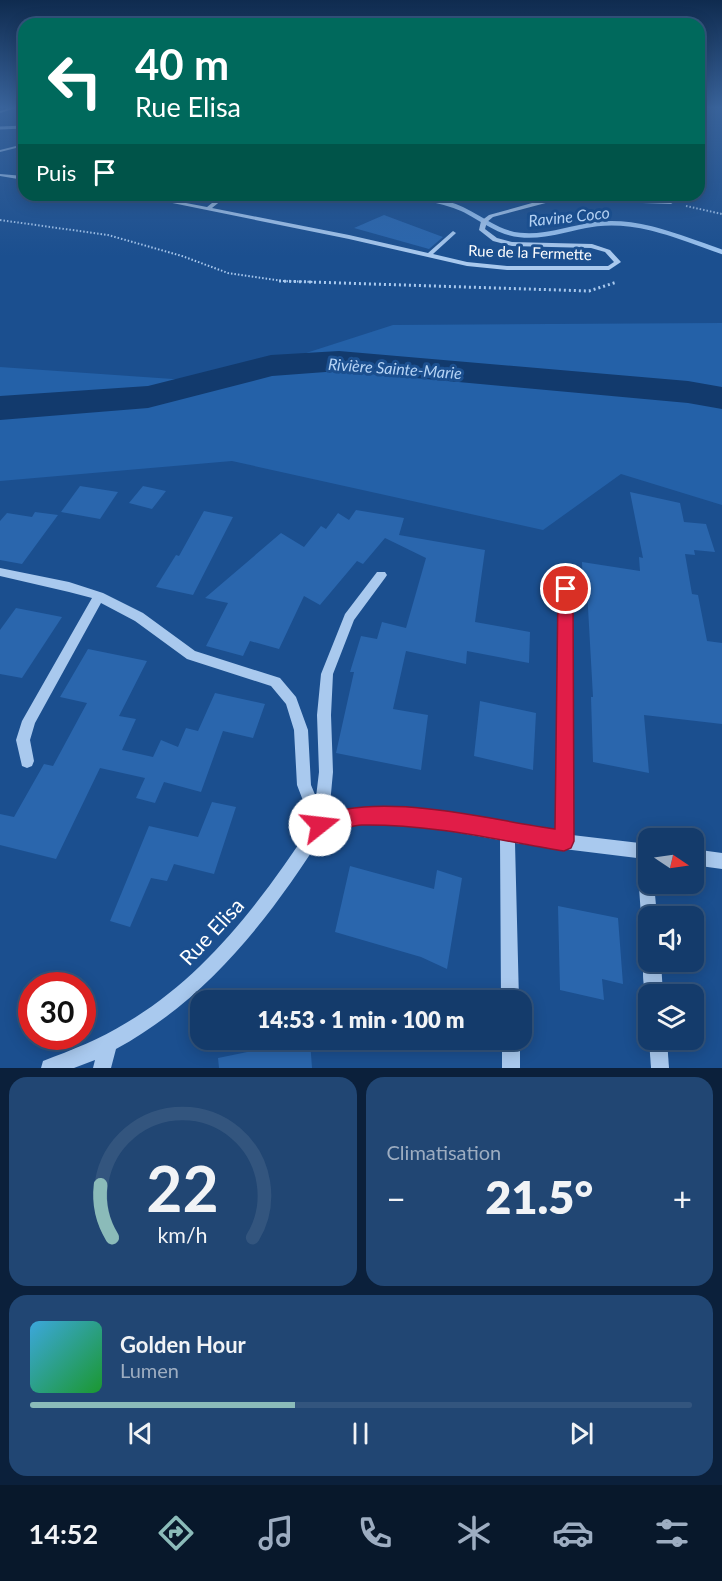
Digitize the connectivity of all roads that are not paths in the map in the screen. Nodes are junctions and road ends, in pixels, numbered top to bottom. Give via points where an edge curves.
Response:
1 (0, 175) edge
2 (18, 177) edge
3 (170, 201) edge
4 (218, 201) edge
5 (546, 201) edge
6 (642, 201) edge
7 (671, 202) dead end
8 (209, 208) junction
9 (453, 233) dead end
10 (428, 256) junction
11 (0, 572) edge
12 (381, 575) dead end
13 (566, 589) dead end
14 (99, 596) junction
15 (27, 761) dead end
16 (320, 825) junction
17 (507, 834) junction
18 (564, 841) junction
19 (638, 850) edge
20 (704, 859) edge
21 (722, 861) edge
22 (510, 990) edge
23 (109, 1042) junction
24 (511, 1050) edge
25 (659, 1050) edge
26 (50, 1068) edge
27 (102, 1068) edge
28 (511, 1068) edge
29 (660, 1068) edge

1 - 2 street
3 - 8 street, Rue de la Fermette
4 - 8 street
5 - 10 street, Rue de la Fermette via 491,216 483,223 488,237 506,243 593,247 618,262 598,268 507,268
6 - 7 street, Rue de la Fermette
8 - 10 street, Rue de la Fermette
9 - 10 street
11 - 14 street
12 - 16 street, Rue Elisa via 349,618 327,674 326,772
13 - 18 street
14 - 15 street via 29,721 23,740
14 - 16 street via 139,617 191,655 275,681 291,701 301,730 304,785
16 - 17 street via 352,816 399,815
16 - 23 street, Rue Elisa via 286,881 234,945 162,1012
17 - 18 street
17 - 22 street
18 - 19 street
20 - 21 street
23 - 26 street, Rue Elisa via 77,1060
23 - 27 street
24 - 28 street
25 - 29 street

